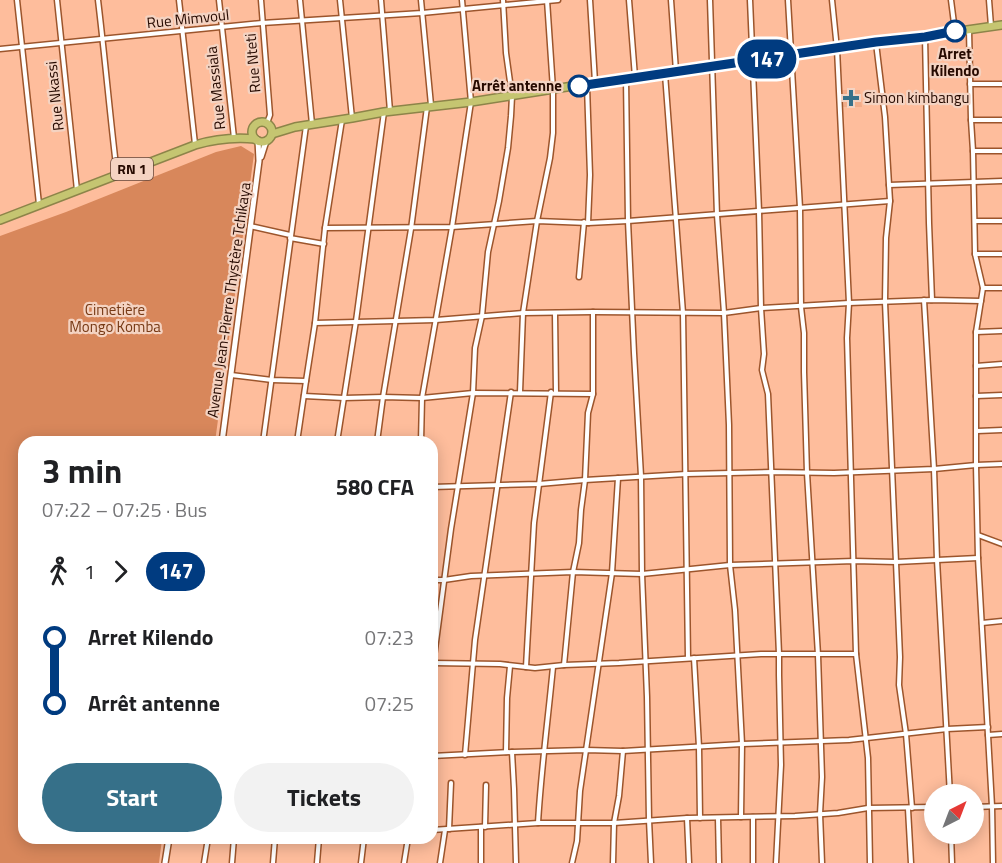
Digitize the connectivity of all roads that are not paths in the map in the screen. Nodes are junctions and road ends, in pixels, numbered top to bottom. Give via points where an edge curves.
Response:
1 (17, 0) edge
2 (57, 0) edge
3 (98, 0) edge
4 (179, 0) edge
5 (219, 0) edge
6 (261, 0) edge
7 (300, 0) edge
8 (340, 0) edge
9 (381, 0) edge
10 (421, 0) edge
11 (462, 0) edge
12 (558, 0) edge
13 (590, 0) edge
14 (629, 0) edge
15 (671, 0) edge
16 (710, 0) edge
17 (750, 0) edge
18 (788, 0) edge
19 (832, 0) edge
20 (951, 0) edge
21 (989, 0) edge
22 (547, 1) edge
23 (503, 3) edge
24 (463, 10) junction
25 (422, 13) junction
26 (382, 15) junction
27 (342, 17) junction
28 (302, 20) junction
29 (262, 23) junction
30 (1002, 25) edge
31 (991, 26) junction
32 (222, 28) junction
33 (969, 30) junction
34 (955, 31) junction
35 (183, 32) junction
36 (925, 37) junction
37 (103, 39) junction
38 (876, 42) junction
39 (61, 43) junction
40 (21, 48) junction
41 (0, 49) edge
42 (837, 49) junction
43 (792, 55) junction
44 (753, 61) junction
45 (713, 67) junction
46 (676, 72) junction
47 (665, 74) junction
48 (635, 78) junction
49 (626, 79) junction
50 (595, 83) junction
51 (970, 84) junction
52 (1002, 84) edge
53 (587, 86) junction
54 (553, 89) junction
55 (512, 96) junction
56 (471, 102) junction
57 (429, 106) junction
58 (387, 111) junction
59 (352, 118) junction
60 (342, 120) junction
61 (971, 120) junction
62 (1002, 120) edge
63 (268, 124) junction
64 (309, 124) junction
65 (255, 126) junction
66 (295, 126) junction
67 (272, 134) junction
68 (235, 137) junction
69 (256, 140) junction
70 (266, 141) junction
71 (195, 145) junction
72 (973, 151) junction
73 (1002, 151) edge
74 (259, 161) junction
75 (118, 174) junction
76 (973, 181) junction
77 (1002, 181) edge
78 (929, 183) junction
79 (889, 185) junction
80 (77, 190) junction
81 (890, 201) junction
82 (845, 204) junction
83 (39, 205) junction
84 (800, 208) junction
85 (759, 211) junction
86 (717, 215) junction
87 (677, 218) junction
88 (0, 220) edge
89 (537, 221) junction
90 (975, 221) junction
91 (1002, 221) edge
92 (628, 222) junction
93 (493, 223) junction
94 (586, 223) junction
95 (250, 226) junction
96 (452, 227) junction
97 (325, 228) junction
98 (367, 229) junction
99 (411, 229) junction
100 (290, 236) junction
101 (324, 244) junction
102 (975, 254) junction
103 (1002, 254) edge
104 (579, 277) dead end
105 (983, 288) junction
106 (1002, 288) edge
107 (924, 300) junction
108 (932, 300) junction
109 (981, 301) junction
110 (885, 302) junction
111 (849, 303) junction
112 (801, 307) junction
113 (761, 308) junction
114 (593, 312) junction
115 (523, 313) junction
116 (555, 313) junction
117 (633, 313) junction
118 (683, 313) junction
119 (724, 313) junction
120 (482, 316) junction
121 (396, 320) junction
122 (436, 320) junction
123 (356, 321) junction
124 (315, 323) junction
125 (1002, 331) edge
126 (976, 332) junction
127 (1002, 364) edge
128 (976, 366) junction
129 (231, 375) junction
130 (272, 380) junction
131 (306, 381) junction
132 (511, 392) junction
133 (520, 392) junction
134 (473, 393) junction
135 (553, 393) junction
136 (593, 394) junction
137 (1002, 395) edge
138 (304, 396) junction
139 (976, 396) junction
140 (383, 397) junction
141 (344, 398) junction
142 (422, 398) junction
143 (1002, 430) edge
144 (977, 431) junction
145 (223, 436) edge
146 (264, 436) edge
147 (298, 436) edge
148 (338, 436) edge
149 (378, 436) edge
150 (421, 436) edge
151 (1002, 464) edge
152 (976, 465) junction
153 (934, 469) junction
154 (893, 470) junction
155 (772, 472) junction
156 (850, 472) junction
157 (729, 473) junction
158 (807, 473) junction
159 (686, 474) junction
160 (641, 476) junction
161 (618, 478) junction
162 (585, 480) junction
163 (539, 484) junction
164 (497, 486) junction
165 (438, 487) edge
166 (458, 488) junction
167 (978, 535) junction
168 (1002, 544) edge
169 (978, 558) junction
170 (937, 560) junction
171 (854, 561) junction
172 (813, 562) junction
173 (896, 562) junction
174 (776, 564) junction
175 (730, 565) junction
176 (686, 568) junction
177 (573, 572) junction
178 (612, 573) junction
179 (531, 574) junction
180 (642, 574) junction
181 (485, 575) junction
182 (438, 580) edge
183 (444, 580) junction
184 (1002, 621) edge
185 (982, 622) junction
186 (438, 625) edge
187 (780, 654) junction
188 (856, 654) junction
189 (737, 655) junction
190 (818, 655) junction
191 (688, 658) junction
192 (694, 658) junction
193 (646, 661) junction
194 (438, 663) edge
195 (474, 664) junction
196 (598, 664) junction
197 (564, 665) junction
198 (510, 666) junction
199 (526, 667) junction
200 (553, 667) junction
201 (988, 727) junction
202 (947, 729) junction
203 (906, 734) junction
204 (1002, 734) edge
205 (988, 735) junction
206 (865, 738) junction
207 (820, 741) junction
208 (780, 743) junction
209 (742, 744) junction
210 (699, 747) junction
211 (586, 750) junction
212 (647, 750) junction
213 (623, 751) junction
214 (506, 752) junction
215 (512, 752) junction
216 (545, 752) junction
217 (465, 755) junction
218 (438, 756) edge
219 (452, 783) dead end
220 (950, 784) edge
221 (486, 786) dead end
222 (984, 806) edge
223 (992, 806) junction
224 (1002, 806) edge
225 (924, 807) edge
226 (868, 808) junction
227 (910, 808) junction
228 (820, 814) junction
229 (778, 816) junction
230 (741, 817) junction
231 (753, 817) junction
232 (687, 818) junction
233 (700, 818) junction
234 (717, 818) junction
235 (649, 820) junction
236 (538, 823) junction
237 (614, 823) junction
238 (515, 824) junction
239 (578, 824) junction
240 (483, 827) junction
241 (438, 830) edge
242 (447, 830) junction
243 (168, 844) edge
244 (207, 844) edge
245 (234, 844) edge
246 (275, 844) edge
247 (319, 844) edge
248 (363, 844) edge
249 (407, 844) edge
250 (951, 844) edge
251 (165, 863) edge
252 (204, 863) edge
253 (232, 863) edge
254 (273, 863) edge
255 (317, 863) edge
256 (360, 863) edge
257 (404, 863) edge
258 (440, 863) edge
259 (481, 863) edge
260 (516, 863) edge
261 (572, 863) edge
262 (613, 863) edge
263 (651, 863) edge
264 (689, 863) edge
265 (719, 863) edge
266 (753, 863) edge
267 (776, 863) edge
268 (822, 863) edge
269 (870, 863) edge
270 (911, 863) edge
271 (952, 863) edge
272 (993, 863) edge

1 - 40 street
2 - 39 street, Rue Nkassi
3 - 37 street
4 - 35 street
5 - 32 street, Rue Massiala
6 - 29 street, Rue Nteti
7 - 28 street
8 - 27 street
9 - 26 street
10 - 25 street
11 - 24 street
12 - 22 street, Rue Mimvoul
13 - 50 street
14 - 48 street
15 - 46 street
16 - 45 street
17 - 44 street
18 - 43 street
19 - 42 street
20 - 34 street
21 - 31 street
22 - 23 street, Rue Mimvoul
22 - 54 street
23 - 24 street, Rue Mimvoul
23 - 55 street
24 - 25 street, Rue Mimvoul
24 - 56 street
25 - 26 street, Rue Mimvoul
25 - 57 street
26 - 27 street, Rue Mimvoul
26 - 58 street
27 - 28 street, Rue Mimvoul
27 - 59 street
28 - 29 street, Rue Mimvoul
28 - 64 street
29 - 32 street, Rue Mimvoul
29 - 63 street, Rue Nteti
30 - 31 highway
31 - 33 highway
32 - 35 street, Rue Mimvoul
32 - 68 street, Rue Massiala
33 - 34 highway
33 - 51 street
34 - 36 highway
35 - 37 street, Rue Mimvoul
35 - 71 street
36 - 38 highway
36 - 78 street
37 - 39 street, Rue Mimvoul
37 - 75 street
38 - 42 highway
38 - 79 street
39 - 40 street, Rue Mimvoul
39 - 80 street, Rue Nkassi
40 - 41 street, Rue Mimvoul
40 - 83 street
42 - 43 highway
42 - 82 street
43 - 44 highway
43 - 84 street
44 - 45 highway
44 - 85 street
45 - 46 highway
45 - 86 street
46 - 47 highway
47 - 48 highway
47 - 87 street
48 - 49 highway
49 - 50 highway
49 - 92 street
50 - 53 highway
51 - 52 street
51 - 61 street
53 - 54 highway
53 - 94 street via 590,175
54 - 55 highway
54 - 89 street via 550,159
55 - 56 highway
55 - 93 street via 508,148
56 - 57 highway
56 - 96 street
57 - 58 highway
57 - 99 street
58 - 59 highway
58 - 98 street
59 - 60 highway
60 - 64 highway
60 - 97 street
61 - 62 street
61 - 72 street
63 - 65 highway via 259,122
63 - 66 highway
63 - 67 highway
64 - 66 highway
64 - 100 street
65 - 68 highway, RN 1
65 - 69 highway via 252,132
66 - 67 highway
67 - 70 highway
68 - 69 highway, RN 1
68 - 71 highway, RN 1
69 - 70 highway
69 - 74 street, Avenue Jean-Pierre Thystère Tchikaya
70 - 74 street, Avenue Jean-Pierre Thystère Tchikaya
71 - 75 highway, RN 1
72 - 73 street
72 - 76 street
74 - 95 street, Avenue Jean-Pierre Thystère Tchikaya
75 - 80 highway, RN 1
76 - 77 street
76 - 78 street
76 - 90 street
78 - 79 street
78 - 108 street
79 - 81 street
80 - 83 highway, RN 1
81 - 82 street
81 - 110 street
82 - 84 street
82 - 111 street
83 - 88 highway, RN 1
84 - 85 street
84 - 112 street
85 - 86 street
85 - 113 street
86 - 87 street
86 - 119 street
87 - 92 street
87 - 118 street
89 - 93 street
89 - 94 street
89 - 115 street
90 - 91 street
90 - 102 street
92 - 94 street
92 - 117 street
93 - 96 street
93 - 120 street
94 - 104 street
95 - 100 street
95 - 129 street, Avenue Jean-Pierre Thystère Tchikaya
96 - 99 street
96 - 122 street
97 - 98 street
97 - 101 street
98 - 99 street
98 - 123 street
99 - 121 street
100 - 101 street
100 - 130 street
101 - 124 street
102 - 103 street
102 - 105 street
105 - 106 street
105 - 109 street
107 - 108 street
107 - 110 street
107 - 153 street
108 - 109 street
109 - 126 street
110 - 111 street
110 - 154 street
111 - 112 street
111 - 156 street
112 - 113 street
112 - 158 street
113 - 119 street
113 - 155 street via 762,370 768,394
114 - 116 street
114 - 117 street
114 - 136 street
115 - 116 street
115 - 120 street
115 - 133 street
116 - 135 street
117 - 118 street
117 - 160 street
118 - 119 street
118 - 159 street
119 - 157 street
120 - 122 street
120 - 134 street via 475,348
121 - 122 street
121 - 123 street
121 - 140 street
122 - 142 street
123 - 124 street
123 - 141 street
124 - 131 street
125 - 126 street
126 - 128 street
127 - 128 street
128 - 139 street
129 - 130 street
129 - 145 street, Avenue Jean-Pierre Thystère Tchikaya
130 - 131 street
130 - 146 street
131 - 138 street
132 - 133 street
132 - 134 street
132 - 164 street
133 - 135 street
134 - 142 street
134 - 166 street
135 - 136 street
135 - 163 street
136 - 162 street via 588,412
137 - 139 street
138 - 141 street
138 - 147 street
139 - 144 street
140 - 141 street
140 - 142 street
140 - 149 street
141 - 148 street
142 - 150 street
143 - 144 street
144 - 152 street
151 - 152 street
152 - 153 street
152 - 167 street
153 - 154 street
153 - 170 street
154 - 156 street
154 - 173 street
155 - 157 street
155 - 158 street
155 - 174 street
156 - 158 street
156 - 171 street
157 - 159 street
157 - 175 street
158 - 172 street
159 - 160 street
159 - 176 street
160 - 161 street
160 - 180 street
161 - 162 street
161 - 178 street
162 - 163 street
162 - 177 street
163 - 164 street
163 - 179 street
164 - 166 street
164 - 181 street
165 - 166 street
166 - 183 street
167 - 168 street
167 - 169 street
169 - 170 street
169 - 185 street
170 - 173 street
170 - 202 street
171 - 172 street
171 - 173 street
171 - 188 street
172 - 174 street
172 - 190 street
173 - 203 street via 899,685
174 - 175 street
174 - 187 street
175 - 176 street
175 - 189 street
176 - 180 street
176 - 191 street
177 - 178 street
177 - 179 street
177 - 197 street
178 - 180 street
178 - 196 street
179 - 181 street
179 - 199 street
180 - 193 street
181 - 183 street
181 - 195 street
182 - 183 street
183 - 186 street
184 - 185 street
185 - 201 street
187 - 189 street
187 - 190 street
187 - 208 street
188 - 190 street
188 - 206 street
189 - 192 street
189 - 209 street
190 - 207 street
191 - 192 street
191 - 193 street
192 - 210 street
193 - 196 street
193 - 212 street
194 - 195 street
195 - 198 street
195 - 217 street
196 - 197 street
196 - 211 street
197 - 200 street
198 - 199 street
198 - 214 street
199 - 200 street
200 - 216 street
201 - 202 street
201 - 205 street
202 - 203 street
202 - 220 street
203 - 206 street
203 - 227 street
204 - 205 street
205 - 223 street
206 - 207 street
206 - 226 street
207 - 208 street
207 - 228 street
208 - 209 street
208 - 229 street
209 - 210 street
209 - 230 street
210 - 212 street
210 - 233 street
211 - 213 street
211 - 216 street
211 - 239 street
212 - 213 street
212 - 235 street
213 - 237 street
214 - 215 street
214 - 217 street
215 - 216 street
215 - 238 street
216 - 236 street
217 - 218 street
219 - 242 street
221 - 240 street
222 - 223 street
223 - 224 street
223 - 272 street
225 - 227 street
226 - 227 street
226 - 228 street
226 - 269 street
227 - 270 street
228 - 229 street
228 - 268 street
229 - 231 street
229 - 267 street
230 - 231 street
230 - 234 street
231 - 266 street
232 - 233 street
232 - 235 street
232 - 264 street
233 - 234 street
234 - 265 street
235 - 237 street
235 - 263 street
236 - 238 street
236 - 239 street
237 - 239 street
237 - 262 street
238 - 240 street
238 - 260 street
239 - 261 street
240 - 242 street
240 - 259 street
241 - 242 street
242 - 258 street
243 - 251 street
244 - 252 street
245 - 253 street
246 - 254 street
247 - 255 street
248 - 256 street
249 - 257 street
250 - 271 street

